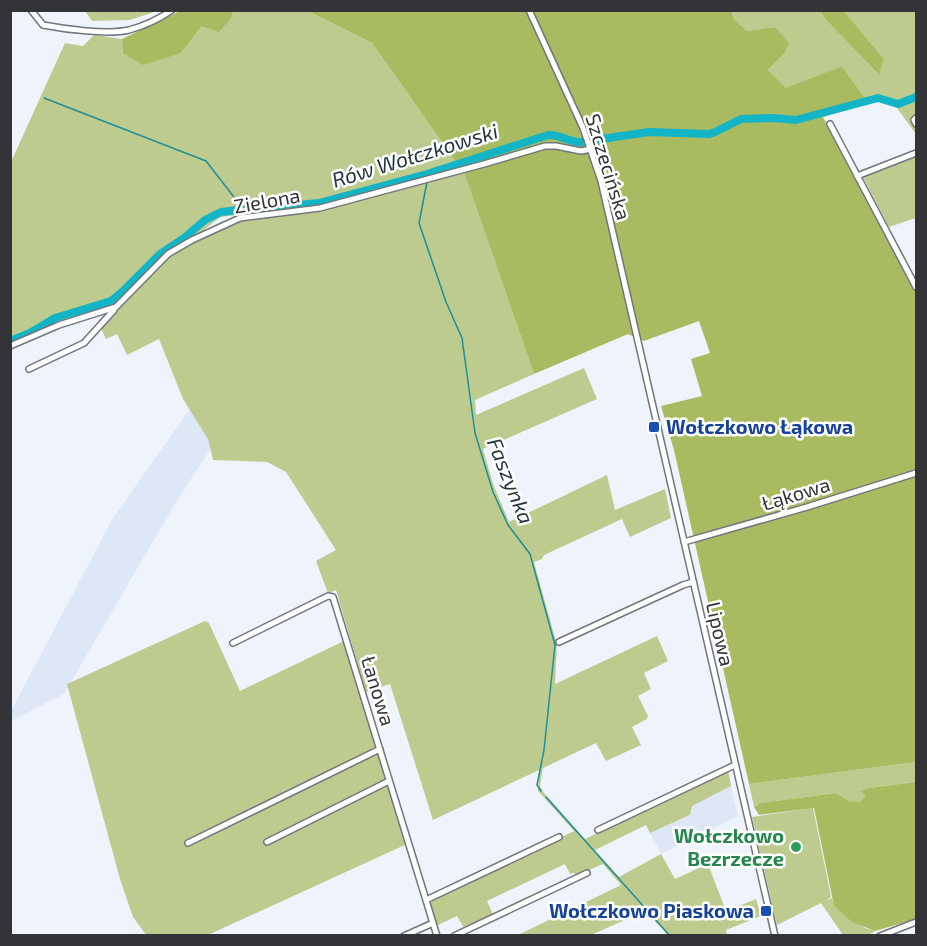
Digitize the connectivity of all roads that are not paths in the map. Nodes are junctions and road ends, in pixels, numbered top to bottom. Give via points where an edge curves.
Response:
1 (31, 10) edge
2 (172, 10) edge
3 (529, 10) edge
4 (916, 118) edge
5 (830, 124) dead end
6 (916, 124) edge
7 (591, 149) junction
8 (916, 153) edge
9 (857, 176) junction
10 (916, 287) edge
11 (113, 308) junction
12 (638, 339) joint
13 (10, 346) edge
14 (29, 369) dead end
15 (916, 472) edge
16 (684, 542) junction
17 (693, 582) junction
18 (559, 642) dead end
19 (233, 643) dead end
20 (380, 749) junction
21 (735, 765) junction
22 (389, 781) junction
23 (598, 830) dead end
24 (559, 837) dead end
25 (267, 842) dead end
26 (188, 843) dead end
27 (587, 873) dead end
28 (426, 900) junction
29 (916, 922) edge
30 (433, 923) junction
31 (404, 936) edge
32 (437, 936) edge
33 (454, 936) edge
34 (775, 936) edge
35 (880, 936) edge

1 - 2 street via 43,25 113,32 158,19
3 - 7 street, Szczecińska
4 - 6 street
5 - 9 street
7 - 11 street, Zielona via 545,146 320,208 240,218 168,254
7 - 12 street, Szczecińska
8 - 9 street
9 - 10 street
11 - 13 street, Zielona
11 - 14 street, Zielona via 84,343
12 - 16 street, Lipowa
15 - 16 street, Łąkowa
16 - 17 street, Lipowa
17 - 18 street
17 - 21 street, Lipowa
19 - 20 street, Łanowa via 333,597
20 - 22 street, Łanowa
20 - 26 street
21 - 23 street
21 - 34 street, Lipowa
22 - 25 street
22 - 28 street, Łanowa
24 - 28 street
27 - 33 street
28 - 30 street, Łanowa
29 - 35 street
30 - 31 street
30 - 32 street, Łanowa

